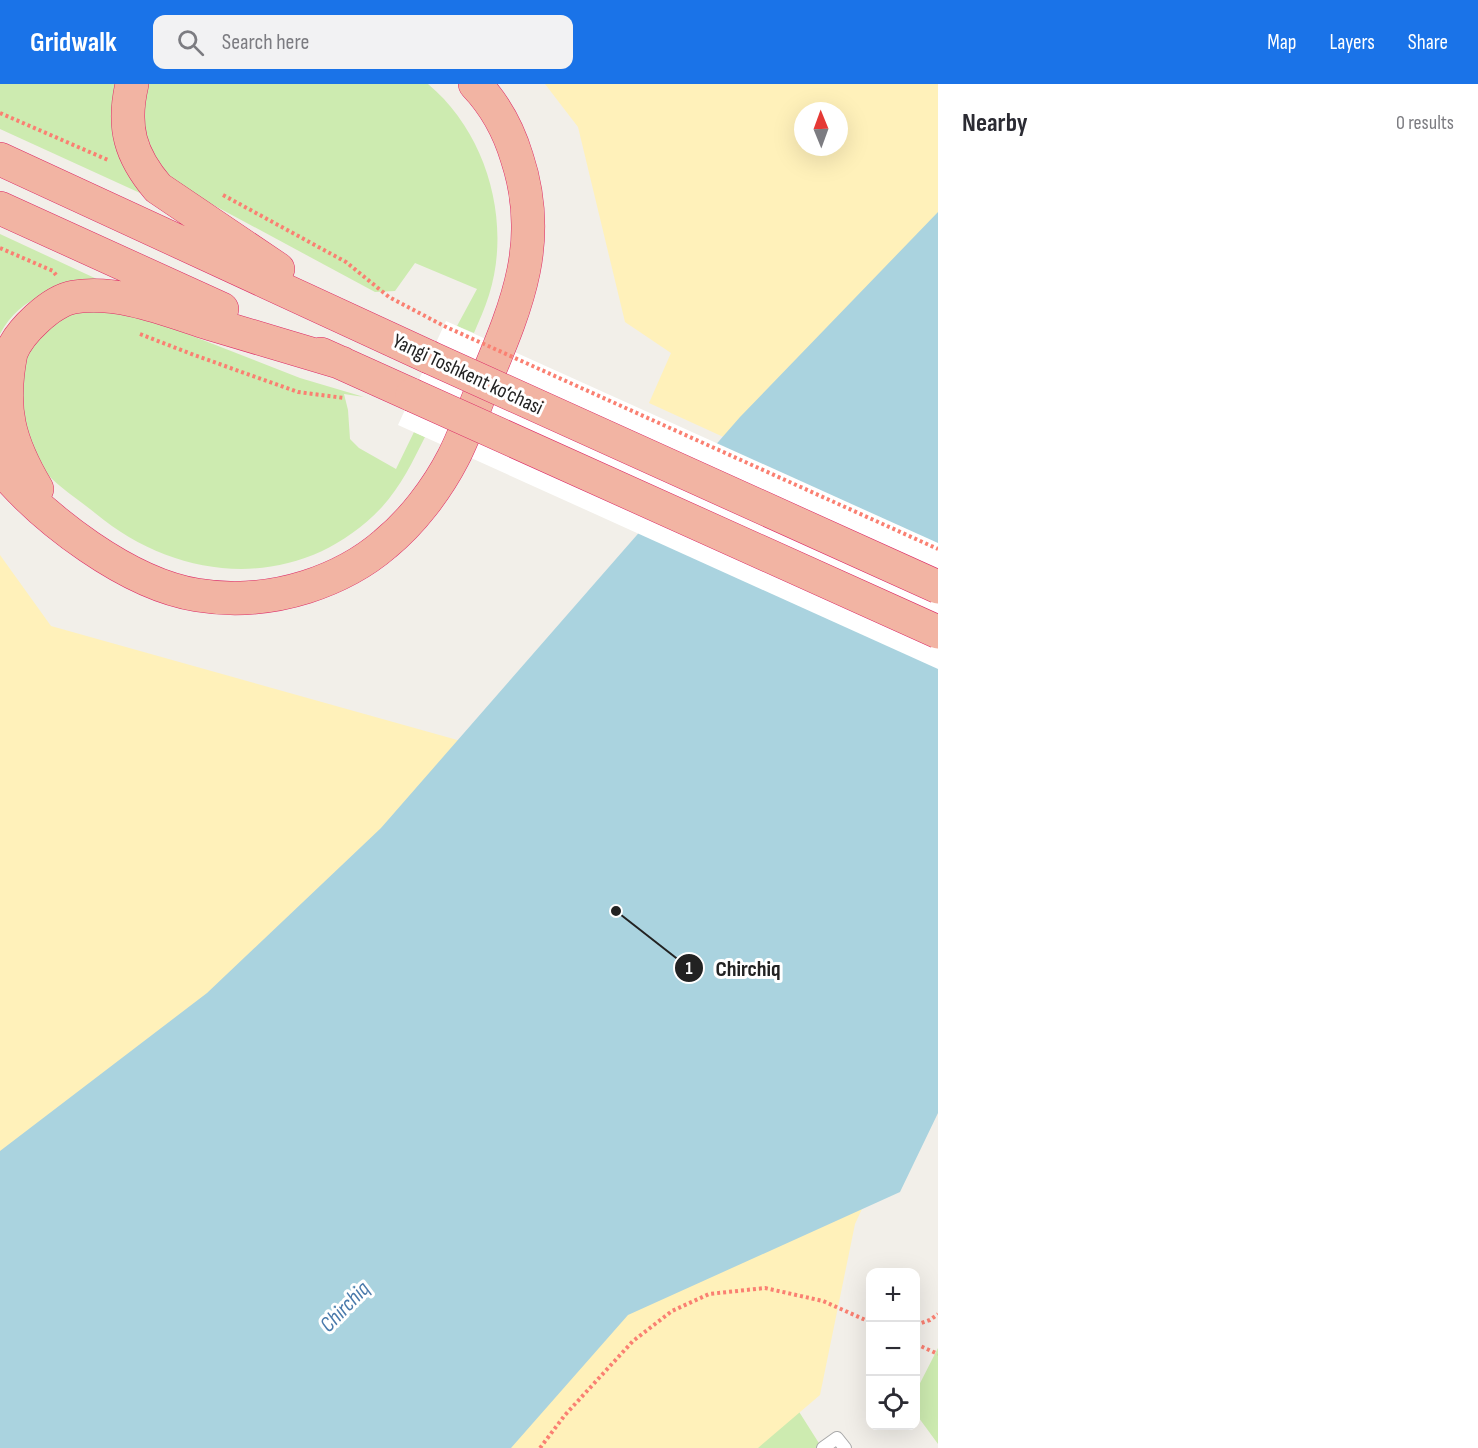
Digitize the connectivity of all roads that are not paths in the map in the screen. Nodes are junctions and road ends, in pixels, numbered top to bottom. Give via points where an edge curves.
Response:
1 (132, 84) edge
2 (476, 84) edge
3 (0, 159) edge
4 (0, 208) edge
5 (356, 323) junction
6 (342, 363) junction
7 (0, 468) edge
8 (57, 522) junction
9 (938, 587) edge
10 (938, 633) edge
11 (824, 1448) edge
12 (845, 1448) edge

1 - 5 highway via 128,107 131,143 137,160 158,188
2 - 8 highway via 498,113 512,142 524,183 529,238 507,327 453,459 411,519 385,544 326,580 261,597 228,598 164,586 108,558
3 - 5 highway, Yangi Toshkent ko‘chasi
4 - 6 highway, Yangi Toshkent ko‘chasi
5 - 9 highway, Yangi Toshkent ko‘chasi, bridge
6 - 8 highway via 122,298 72,297 54,307 25,329 14,345 2,386 2,407 11,443
6 - 10 highway, Yangi Toshkent ko‘chasi, bridge
7 - 8 highway
11 - 12 lane via 837,1438

